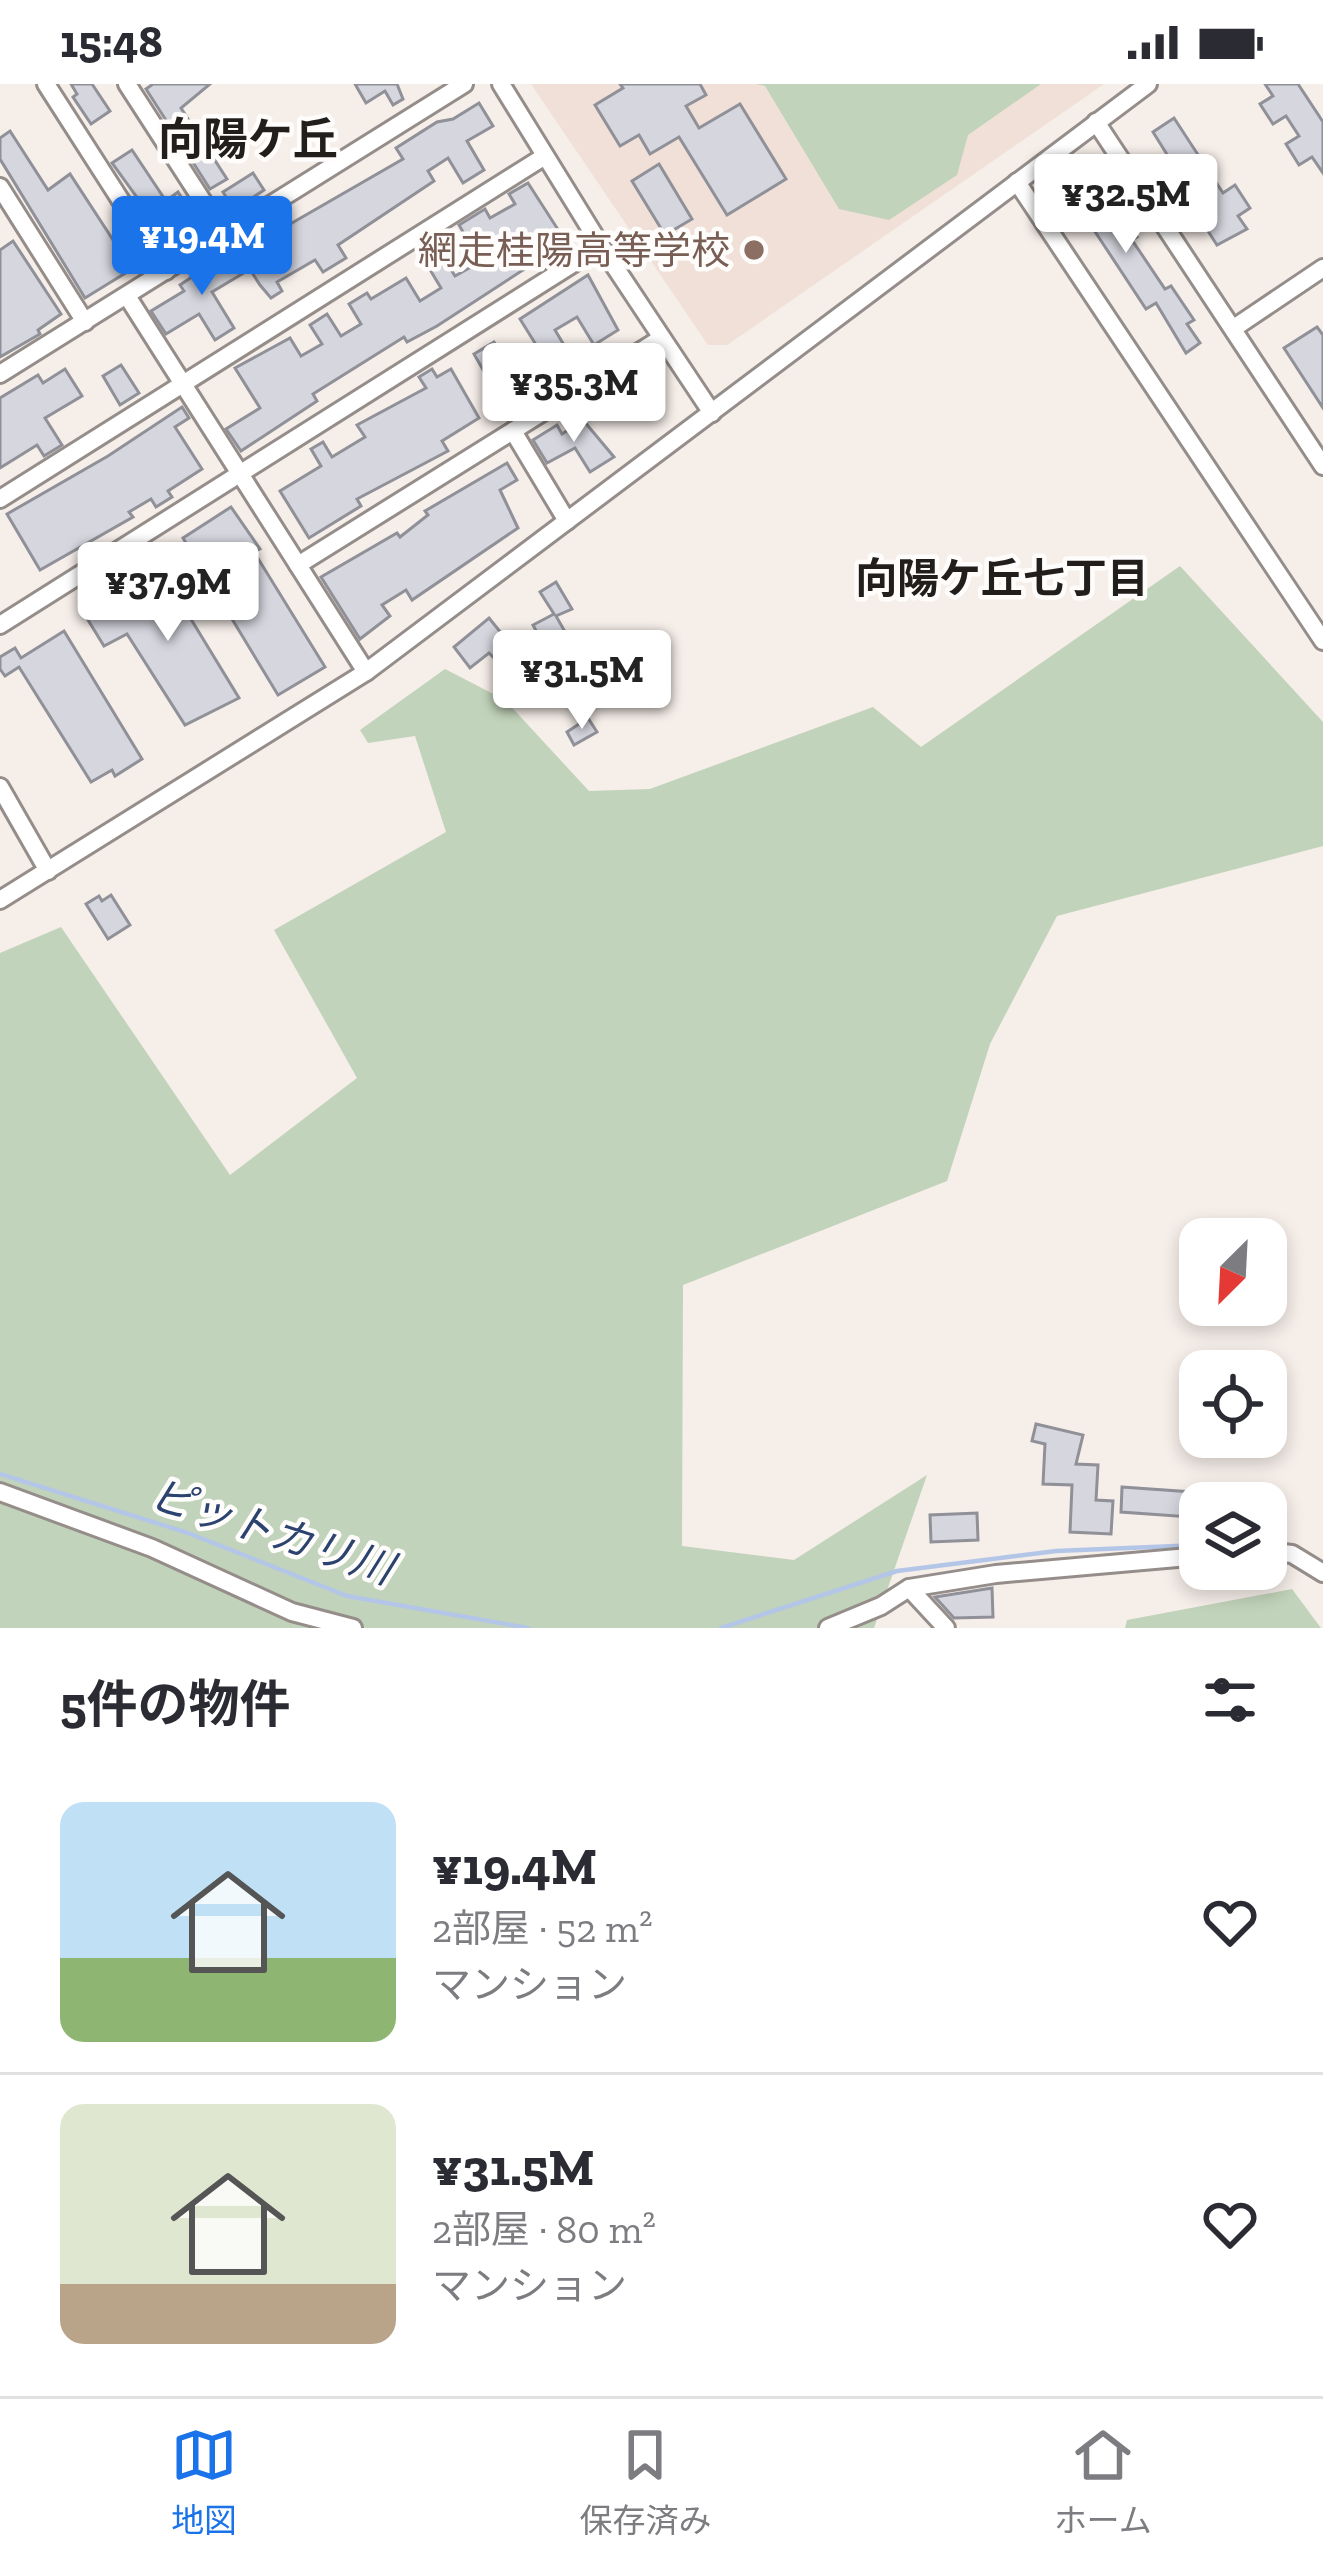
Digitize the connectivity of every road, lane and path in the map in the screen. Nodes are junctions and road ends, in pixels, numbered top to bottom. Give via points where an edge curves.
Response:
1 (46, 84) edge
2 (127, 84) edge
3 (464, 84) edge
4 (501, 84) edge
5 (1148, 84) edge
6 (1096, 122) junction
7 (545, 156) junction
8 (1016, 182) junction
9 (0, 187) edge
10 (224, 234) junction
11 (601, 246) junction
12 (1323, 268) edge
13 (166, 271) junction
14 (127, 296) junction
15 (85, 322) junction
16 (1234, 328) junction
17 (660, 338) junction
18 (0, 374) edge
19 (182, 386) junction
20 (712, 413) junction
21 (513, 431) junction
22 (1323, 466) edge
23 (241, 474) junction
24 (2, 493) edge
25 (568, 521) junction
26 (298, 565) junction
27 (0, 625) edge
28 (1323, 640) edge
29 (366, 672) junction
30 (0, 787) edge
31 (48, 871) junction
32 (0, 900) edge
33 (0, 1492) edge
34 (1287, 1553) edge
35 (1179, 1558) edge
36 (1323, 1573) edge
37 (909, 1588) junction
38 (353, 1628) edge
39 (828, 1628) edge
40 (946, 1628) edge

1 - 13 street
2 - 10 street
3 - 10 street
4 - 7 street
5 - 6 street
6 - 8 street
6 - 16 street
7 - 11 street
7 - 19 street
8 - 20 street
8 - 28 street
9 - 15 street
10 - 13 street
11 - 17 street
11 - 23 street
12 - 16 street
13 - 14 street
14 - 15 street
14 - 19 street
15 - 18 street
16 - 22 street
17 - 20 street
17 - 21 street
19 - 23 street
19 - 24 street
20 - 25 street
21 - 25 street
21 - 26 street
23 - 26 street
23 - 27 street
25 - 29 street
26 - 29 street
29 - 31 street
30 - 31 street
31 - 32 street
33 - 38 street via 292,1612
34 - 36 street
35 - 37 street
37 - 39 street
37 - 40 street

